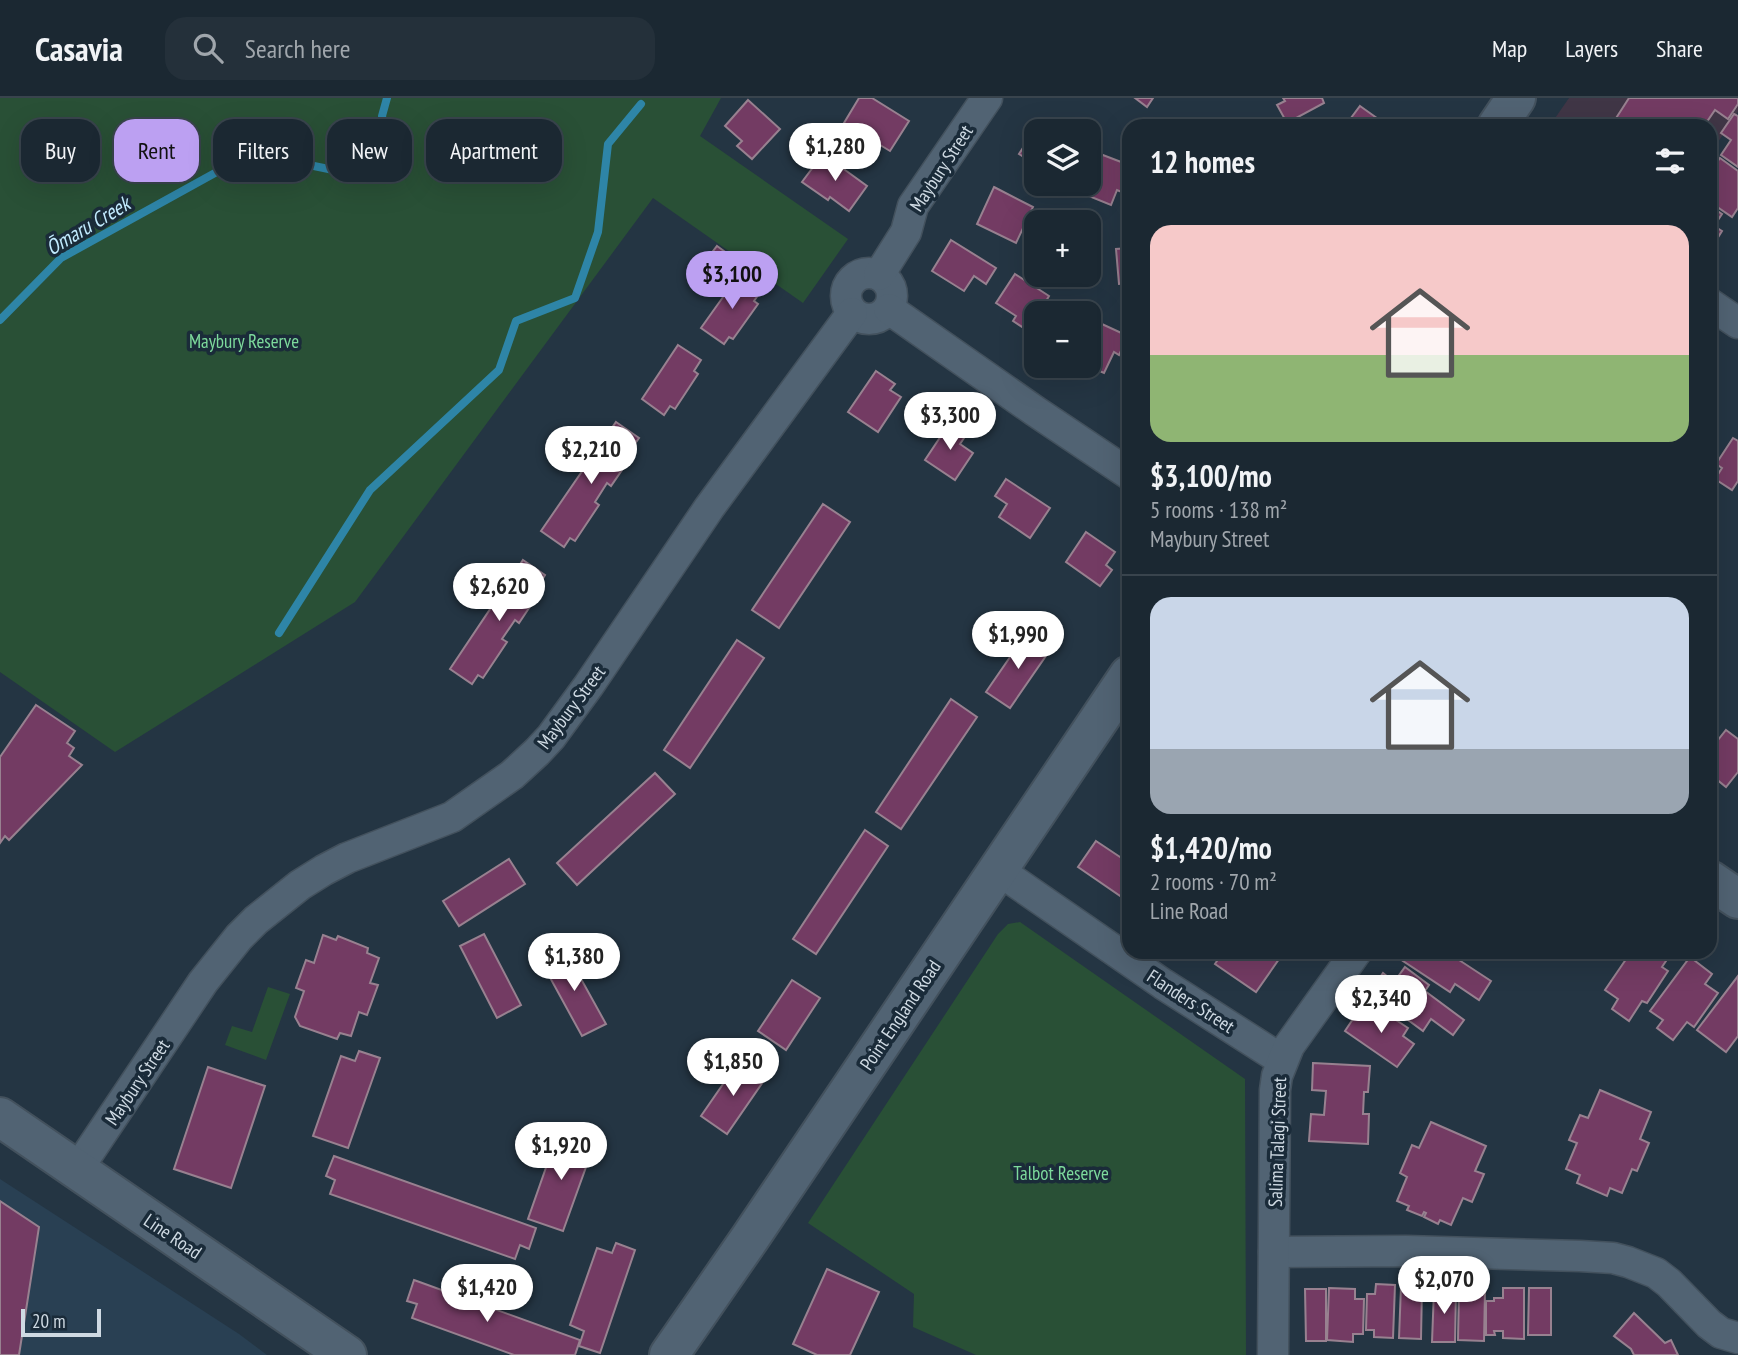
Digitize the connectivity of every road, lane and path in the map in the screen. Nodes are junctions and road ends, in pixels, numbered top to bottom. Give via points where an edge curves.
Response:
1 (987, 98) edge
2 (1516, 98) edge
3 (1502, 119) edge
4 (879, 275) junction
5 (889, 309) junction
6 (1717, 309) edge
7 (852, 313) junction
8 (1738, 323) edge
9 (1122, 469) edge
10 (1122, 685) edge
11 (998, 870) junction
12 (1717, 885) edge
13 (1738, 899) edge
14 (1122, 956) edge
15 (1127, 959) edge
16 (1351, 959) edge
17 (1282, 1060) junction
18 (0, 1117) edge
19 (77, 1170) junction
20 (1274, 1252) junction
21 (1738, 1338) edge
22 (347, 1355) edge
23 (669, 1355) edge
24 (1273, 1355) edge

1 - 4 street, Maybury Street via 913,206 905,232
2 - 3 street
4 - 5 street via 892,290
4 - 7 street via 863,274 850,282 846,298
5 - 7 street via 871,320
5 - 9 street
6 - 8 street
7 - 19 street, Maybury Street via 709,508 551,737 512,775 452,817 335,864 256,920 203,982
10 - 11 street, Point England Road
11 - 14 street, Flanders Street
11 - 23 street, Point England Road
12 - 13 street
15 - 17 street, Flanders Street
16 - 17 street, Salima Talagi Street
17 - 20 street, Salima Talagi Street via 1275,1090
18 - 19 street, Line Road
19 - 22 street, Line Road
20 - 21 street via 1613,1258 1657,1273 1709,1324
20 - 24 street, Salima Talagi Street

